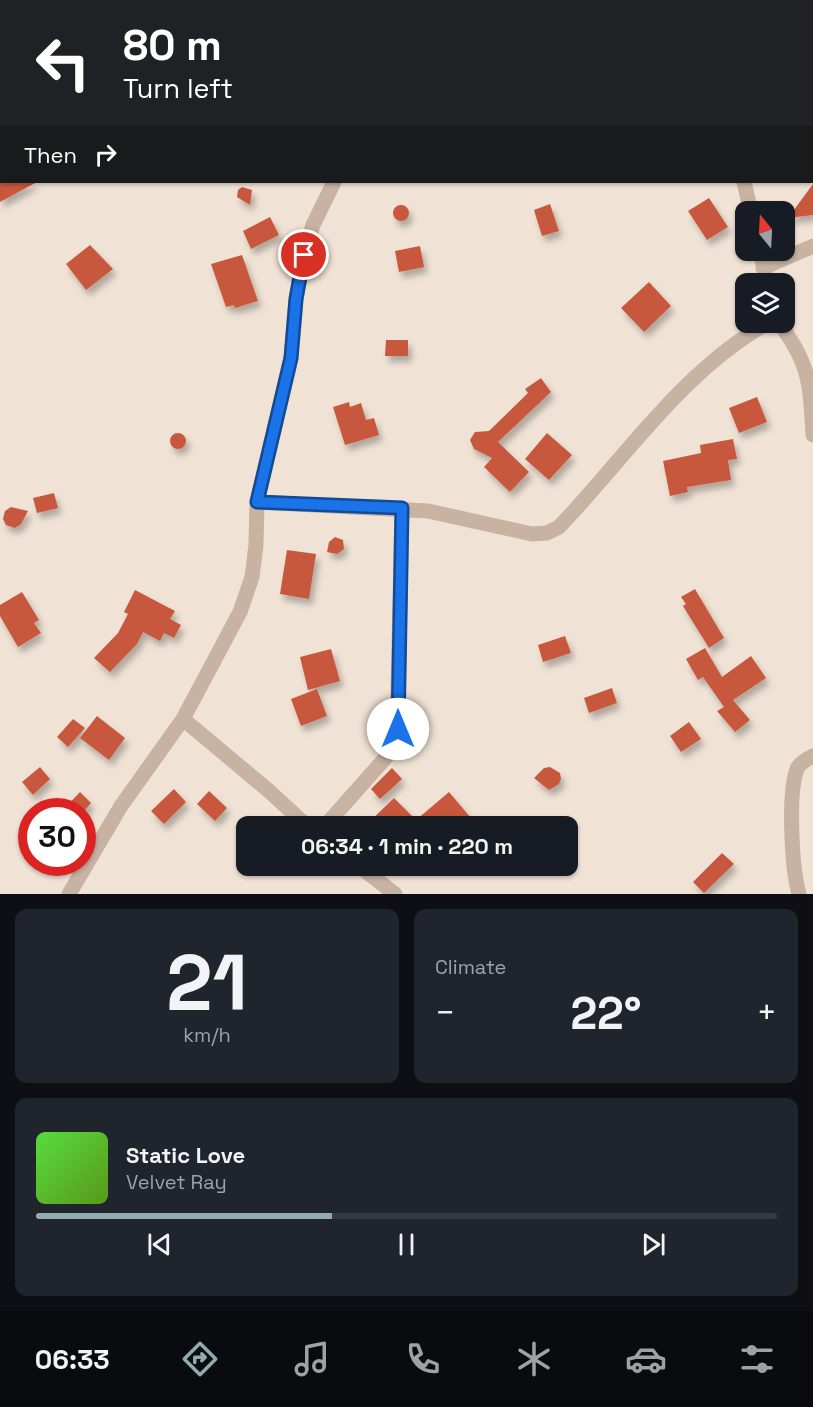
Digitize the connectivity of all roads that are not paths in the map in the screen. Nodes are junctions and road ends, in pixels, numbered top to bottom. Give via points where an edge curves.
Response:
1 (334, 183) edge
2 (744, 183) edge
3 (748, 201) edge
4 (813, 246) edge
5 (761, 261) edge
6 (763, 268) junction
7 (764, 273) edge
8 (753, 333) edge
9 (786, 333) edge
10 (813, 435) edge
11 (257, 502) junction
12 (402, 508) junction
13 (183, 719) junction
14 (813, 756) edge
15 (296, 816) edge
16 (334, 816) edge
17 (372, 876) edge
18 (69, 894) edge
19 (395, 894) edge
20 (799, 894) edge

1 - 11 street via 313,225 304,255 291,358
2 - 3 street
4 - 6 street
5 - 6 street
6 - 7 street
8 - 12 street via 723,353 641,434 559,527 547,533 516,533 428,510
9 - 10 street via 804,364
11 - 12 street
11 - 13 street via 252,577 240,612
12 - 16 street via 397,737 388,755
13 - 15 street
13 - 18 street via 121,806
14 - 20 street via 805,759 796,775 792,853
17 - 19 street

